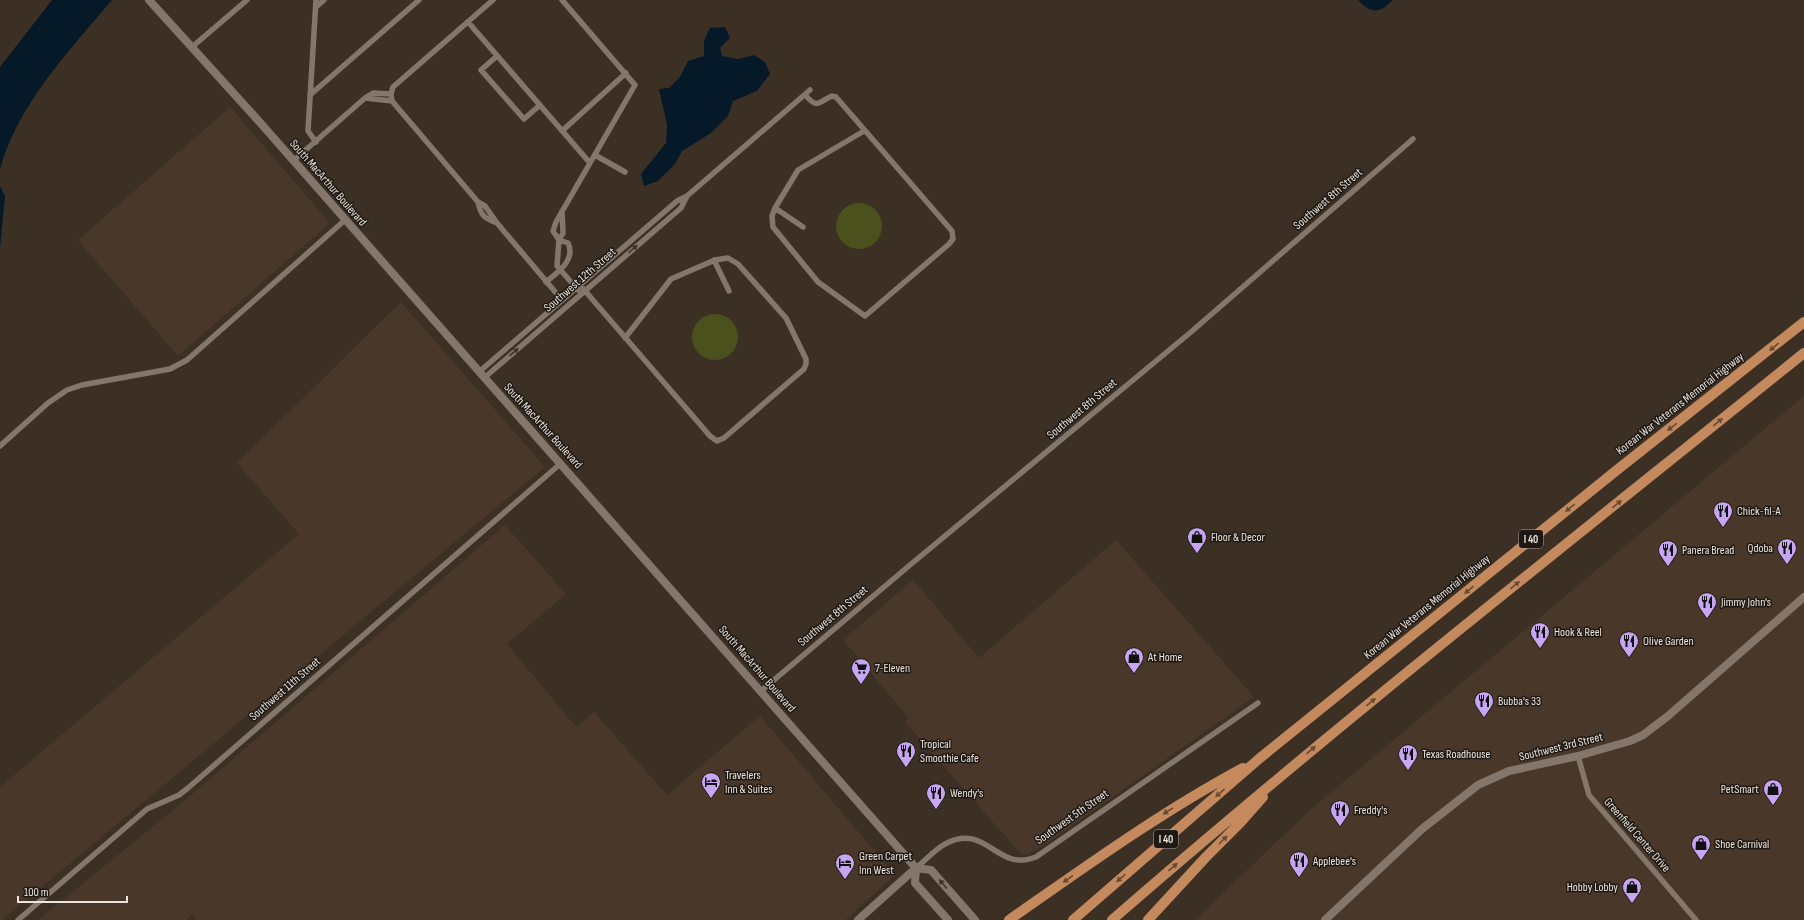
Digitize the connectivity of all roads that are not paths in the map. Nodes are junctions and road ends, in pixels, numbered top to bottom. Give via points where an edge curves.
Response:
1 (149, 0) edge
2 (247, 0) edge
3 (316, 0) edge
4 (324, 0) edge
5 (419, 0) edge
6 (493, 0) edge
7 (562, 0) edge
8 (316, 7) junction
9 (468, 22) junction
10 (192, 47) junction
11 (497, 56) junction
12 (626, 73) junction
13 (810, 90) dead end
14 (391, 94) junction
15 (310, 95) junction
16 (805, 95) junction
17 (365, 98) junction
18 (392, 101) junction
19 (540, 105) junction
20 (562, 131) junction
21 (864, 131) junction
22 (1413, 139) dead end
23 (316, 142) junction
24 (595, 155) junction
25 (293, 161) junction
26 (590, 163) junction
27 (625, 172) dead end
28 (687, 196) junction
29 (775, 208) junction
30 (562, 211) junction
31 (345, 220) junction
32 (803, 227) dead end
33 (559, 240) junction
34 (714, 260) junction
35 (560, 270) junction
36 (546, 282) junction
37 (578, 286) junction
38 (729, 291) dead end
39 (583, 292) junction
40 (562, 300) junction
41 (1804, 322) edge
42 (624, 338) junction
43 (1804, 353) edge
44 (482, 375) junction
45 (0, 446) edge
46 (560, 464) junction
47 (1804, 598) edge
48 (761, 691) junction
49 (1258, 703) dead end
50 (1578, 756) junction
51 (1260, 758) junction
52 (1283, 774) junction
53 (916, 868) junction
54 (18, 920) edge
55 (858, 920) edge
56 (948, 920) edge
57 (975, 920) edge
58 (1009, 920) edge
59 (1073, 920) edge
60 (1112, 920) edge
61 (1148, 920) edge
62 (1325, 920) edge
63 (1696, 920) edge

1 - 10 main road, South MacArthur Boulevard
2 - 10 street
3 - 8 street
4 - 8 street
5 - 15 street
6 - 9 street
7 - 12 street
8 - 15 street
9 - 11 street
9 - 14 street via 393,86
10 - 25 main road, South MacArthur Boulevard
11 - 19 street
11 - 19 street via 481,70 524,119
12 - 20 street
12 - 24 street via 636,85
13 - 16 street, Southwest 12th Street
14 - 17 street via 373,93
14 - 18 street
15 - 23 street via 308,131
16 - 21 street via 812,104 820,103 832,96 836,97
16 - 28 street, Southwest 12th Street
17 - 18 street
17 - 23 street
18 - 36 street via 478,202 480,212 485,218 497,223
19 - 20 street
20 - 26 street
21 - 29 street via 798,170
21 - 29 street via 952,232 953,239 950,244 865,316 818,282 773,227 772,216
22 - 48 street, Southwest 8th Street via 1191,332
23 - 25 street
24 - 26 street
24 - 27 street
25 - 31 main road, South MacArthur Boulevard
26 - 30 street
28 - 37 street, Southwest 12th Street via 677,201
39 -> 28 street, Southwest 12th Street via 681,208
29 - 32 street
30 - 33 street via 563,233
30 - 33 street via 553,231
31 - 44 main road, South MacArthur Boulevard
31 - 45 street via 187,360 170,369 67,390 48,403
33 - 35 street via 557,266
33 - 35 street via 568,243 571,254
34 - 38 street
34 - 42 street via 671,279
34 - 42 street via 733,260 786,318 806,359 804,369 724,438 717,441
35 - 36 street
35 - 37 street
36 - 40 street
37 - 39 street
37 - 40 street, Southwest 12th Street
39 - 42 street
44 -> 39 street, Southwest 12th Street
40 - 44 street, Southwest 12th Street
41 -> 51 highway, Korean War Veterans Memorial Highway / I 40
52 -> 43 highway, I 40
44 - 46 main road, South MacArthur Boulevard
46 - 48 main road, South MacArthur Boulevard
46 - 54 street, Southwest 11th Street via 188,788 179,795 147,809
47 - 50 main road, Southwest 3rd Street via 1647,732 1630,741
48 - 53 main road, South MacArthur Boulevard
49 - 53 street, Southwest 5th Street via 1036,857 1010,859 976,838 960,838 946,843
50 - 62 main road, Southwest 3rd Street via 1509,771 1478,785 1422,829
50 - 63 street, Greenfield Center Drive via 1589,795
51 -> 58 highway via 1155,819
51 -> 59 highway, Korean War Veterans Memorial Highway / I 40
60 -> 52 highway, I 40
61 -> 52 highway
53 - 55 main road, Southwest 5th Street
53 - 56 main road via 915,883
57 -> 53 main road via 931,870

